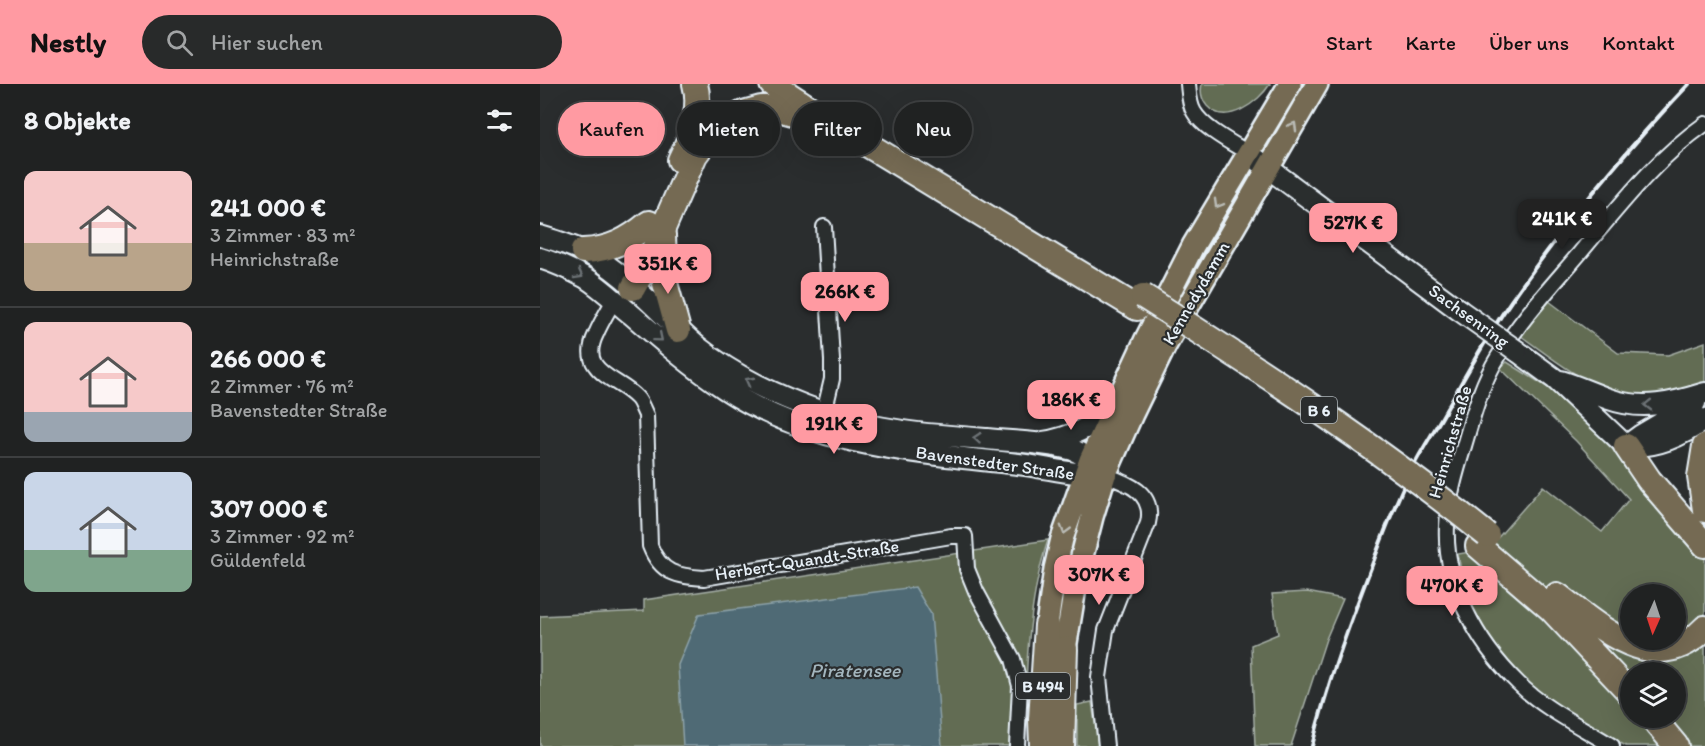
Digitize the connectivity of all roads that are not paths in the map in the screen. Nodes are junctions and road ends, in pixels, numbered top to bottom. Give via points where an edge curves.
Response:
1 (695, 84) edge
2 (772, 84) edge
3 (797, 84) edge
4 (1188, 84) edge
5 (1290, 84) edge
6 (1317, 84) edge
7 (800, 102) edge
8 (792, 113) edge
9 (1705, 124) edge
10 (882, 152) edge
11 (1248, 153) junction
12 (1268, 168) junction
13 (656, 226) junction
14 (824, 227) dead end
15 (540, 236) edge
16 (583, 251) junction
17 (540, 258) edge
18 (623, 289) junction
19 (1140, 302) junction
20 (678, 330) junction
21 (1155, 343) junction
22 (1555, 379) junction
23 (1705, 395) edge
24 (1113, 409) junction
25 (824, 413) junction
26 (1705, 419) edge
27 (1035, 443) junction
28 (1626, 446) junction
29 (1705, 446) edge
30 (1093, 470) junction
31 (1705, 510) edge
32 (1705, 522) edge
33 (1483, 541) junction
34 (1705, 545) edge
35 (1557, 595) junction
36 (1047, 626) joint
37 (1705, 628) edge
38 (1065, 649) joint
39 (1622, 662) edge
40 (1620, 682) edge
41 (1661, 728) edge
42 (1681, 728) edge
43 (1017, 746) edge
44 (1042, 746) edge
45 (1062, 746) edge
46 (1106, 746) edge
47 (1612, 746) edge
48 (1676, 746) edge
49 (1695, 746) edge

1 - 13 highway via 697,104 691,134
2 - 7 highway, B 6
3 - 19 highway, B 6
4 - 11 street via 1194,113
5 - 11 main road, Kennedydamm
12 -> 6 main road, Kennedydamm
8 - 13 highway via 761,108 715,128 695,155
9 - 47 street, Heinrichstraße via 1667,154 1621,204 1543,295 1498,357 1472,416 1450,501 1447,546 1452,572 1483,640 1519,684 1552,710
10 - 19 highway, B 6
11 - 12 street, Sachsenring
11 -> 21 main road, Kennedydamm via 1193,246
12 - 21 main road, Kennedydamm
12 - 22 street, Sachsenring, bridge
13 - 16 highway via 606,248
13 - 18 highway
13 - 20 highway
14 - 25 street via 832,379
15 - 16 street, Bavenstedter Straße
16 - 18 street, Bavenstedter Straße via 605,264
17 -> 18 street, Bavenstedter Straße
18 - 20 street, Bavenstedter Straße
18 -> 30 street, Bavenstedter Straße via 690,364 764,411 819,432 904,451
18 - 43 street, Herbert-Quandt-Straße via 595,334 592,359 599,372 637,398 646,415 650,546 663,567 677,576 711,577 965,536 967,569 1013,659 1020,686
19 - 33 highway, B 6
25 -> 20 street, Bavenstedter Straße via 773,394 736,374
21 - 24 main road, Kennedydamm / B 494
21 - 30 main road, Kennedydamm / B 494
23 -> 22 street via 1661,405 1634,405
22 - 28 street, Sachsenring
23 - 28 street
24 - 27 street via 1074,434
24 - 30 main road, Kennedydamm / B 494
27 -> 25 street, Bavenstedter Straße via 908,432
26 - 28 street via 1654,445
27 - 30 street, Bavenstedter Straße via 1074,451
28 - 32 highway via 1646,457
28 - 34 highway via 1649,480
29 - 31 highway via 1700,477
30 -> 36 main road, B 494 via 1062,539
30 - 38 main road, Kennedydamm / B 494 via 1094,511 1077,576
30 - 46 street via 1138,490 1145,497 1149,513 1106,630 1099,677
33 - 35 highway, B 6
33 - 40 highway, B 6
35 - 37 highway via 1624,641 1647,650 1678,647
35 - 39 highway, B 6
36 - 44 highway, B 494
38 - 45 highway, B 494
41 - 48 highway
42 - 49 highway

